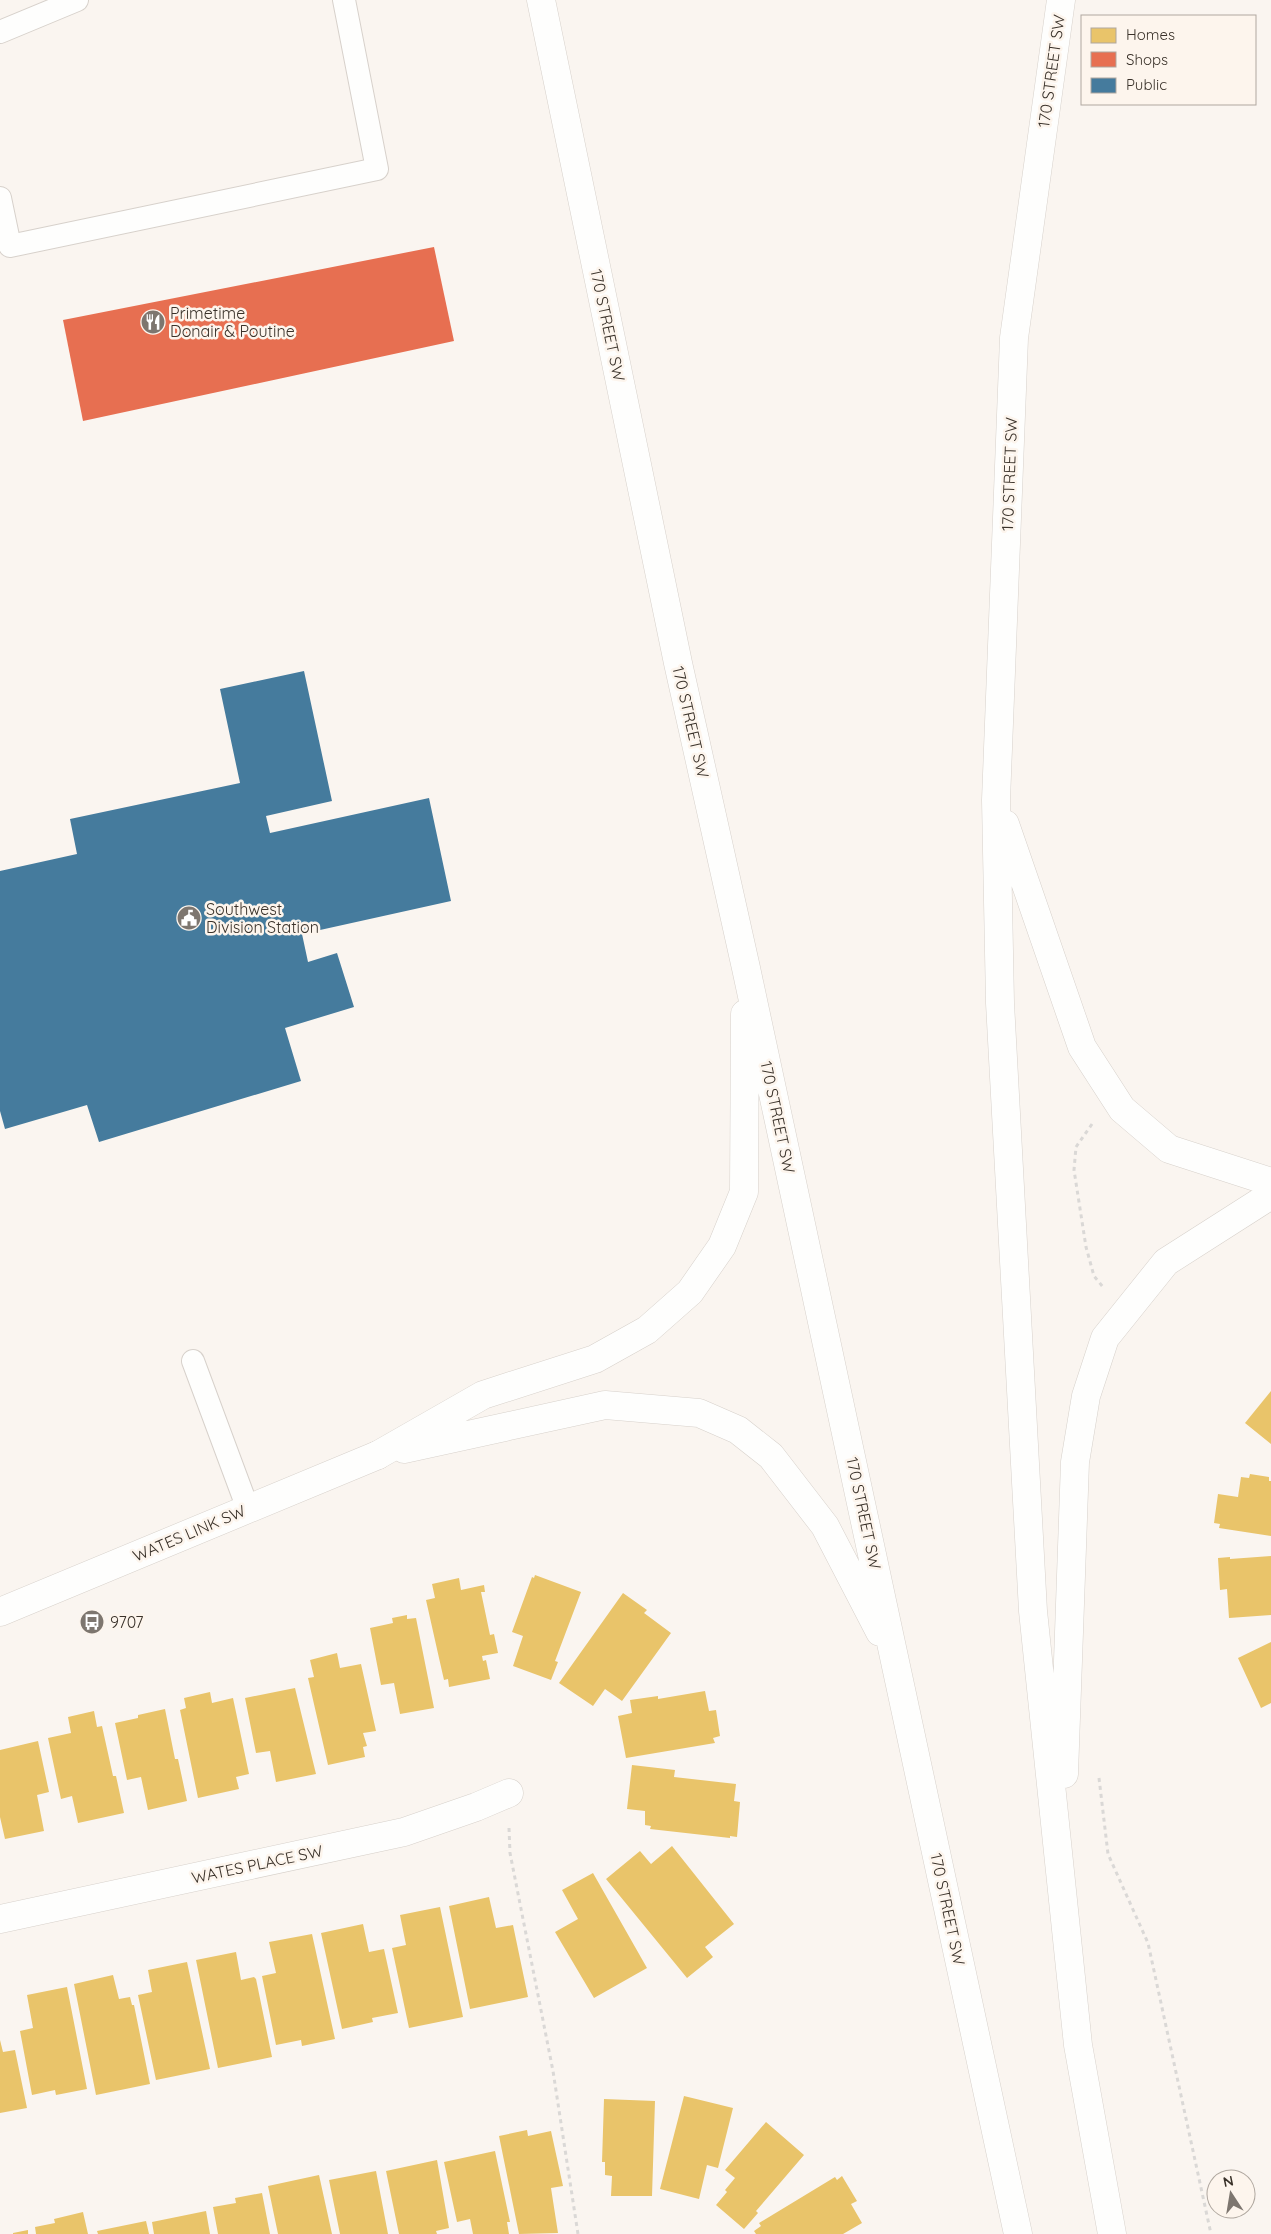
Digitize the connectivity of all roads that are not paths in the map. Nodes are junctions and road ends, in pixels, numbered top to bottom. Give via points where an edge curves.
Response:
1 (77, 0) edge
2 (344, 0) edge
3 (541, 0) edge
4 (1061, 0) edge
5 (0, 32) edge
6 (0, 198) edge
7 (996, 800) junction
8 (746, 968) junction
9 (1271, 1182) edge
10 (1271, 1195) edge
11 (193, 1361) dead end
12 (378, 1455) junction
13 (248, 1509) junction
14 (0, 1612) edge
15 (896, 1664) junction
16 (508, 1793) road end
17 (1060, 1875) junction
18 (0, 1919) edge
19 (1018, 2234) edge
20 (1112, 2234) edge

1 - 5 lane
2 - 6 lane via 377,169 10,246
3 - 8 main road, 170 STREET SW via 678,663
4 - 7 main road, 170 STREET SW via 1014,338
7 - 9 main road via 1082,1047 1122,1109 1169,1149
7 - 17 main road, 170 STREET SW via 1000,1003 1032,1601
8 - 12 main road via 744,1192 722,1246 690,1292 647,1330 595,1358 483,1395
8 - 15 main road, 170 STREET SW
10 - 17 main road via 1166,1262 1105,1338 1086,1396 1075,1462
11 - 13 lane
12 - 13 main road, WATES LINK SW
12 - 15 main road via 605,1405 699,1413 738,1430 771,1456 825,1526
13 - 14 main road, WATES LINK SW
15 - 19 main road, 170 STREET SW
16 - 18 main road, WATES PLACE SW via 404,1832
17 - 20 main road, 170 STREET SW via 1078,2045

